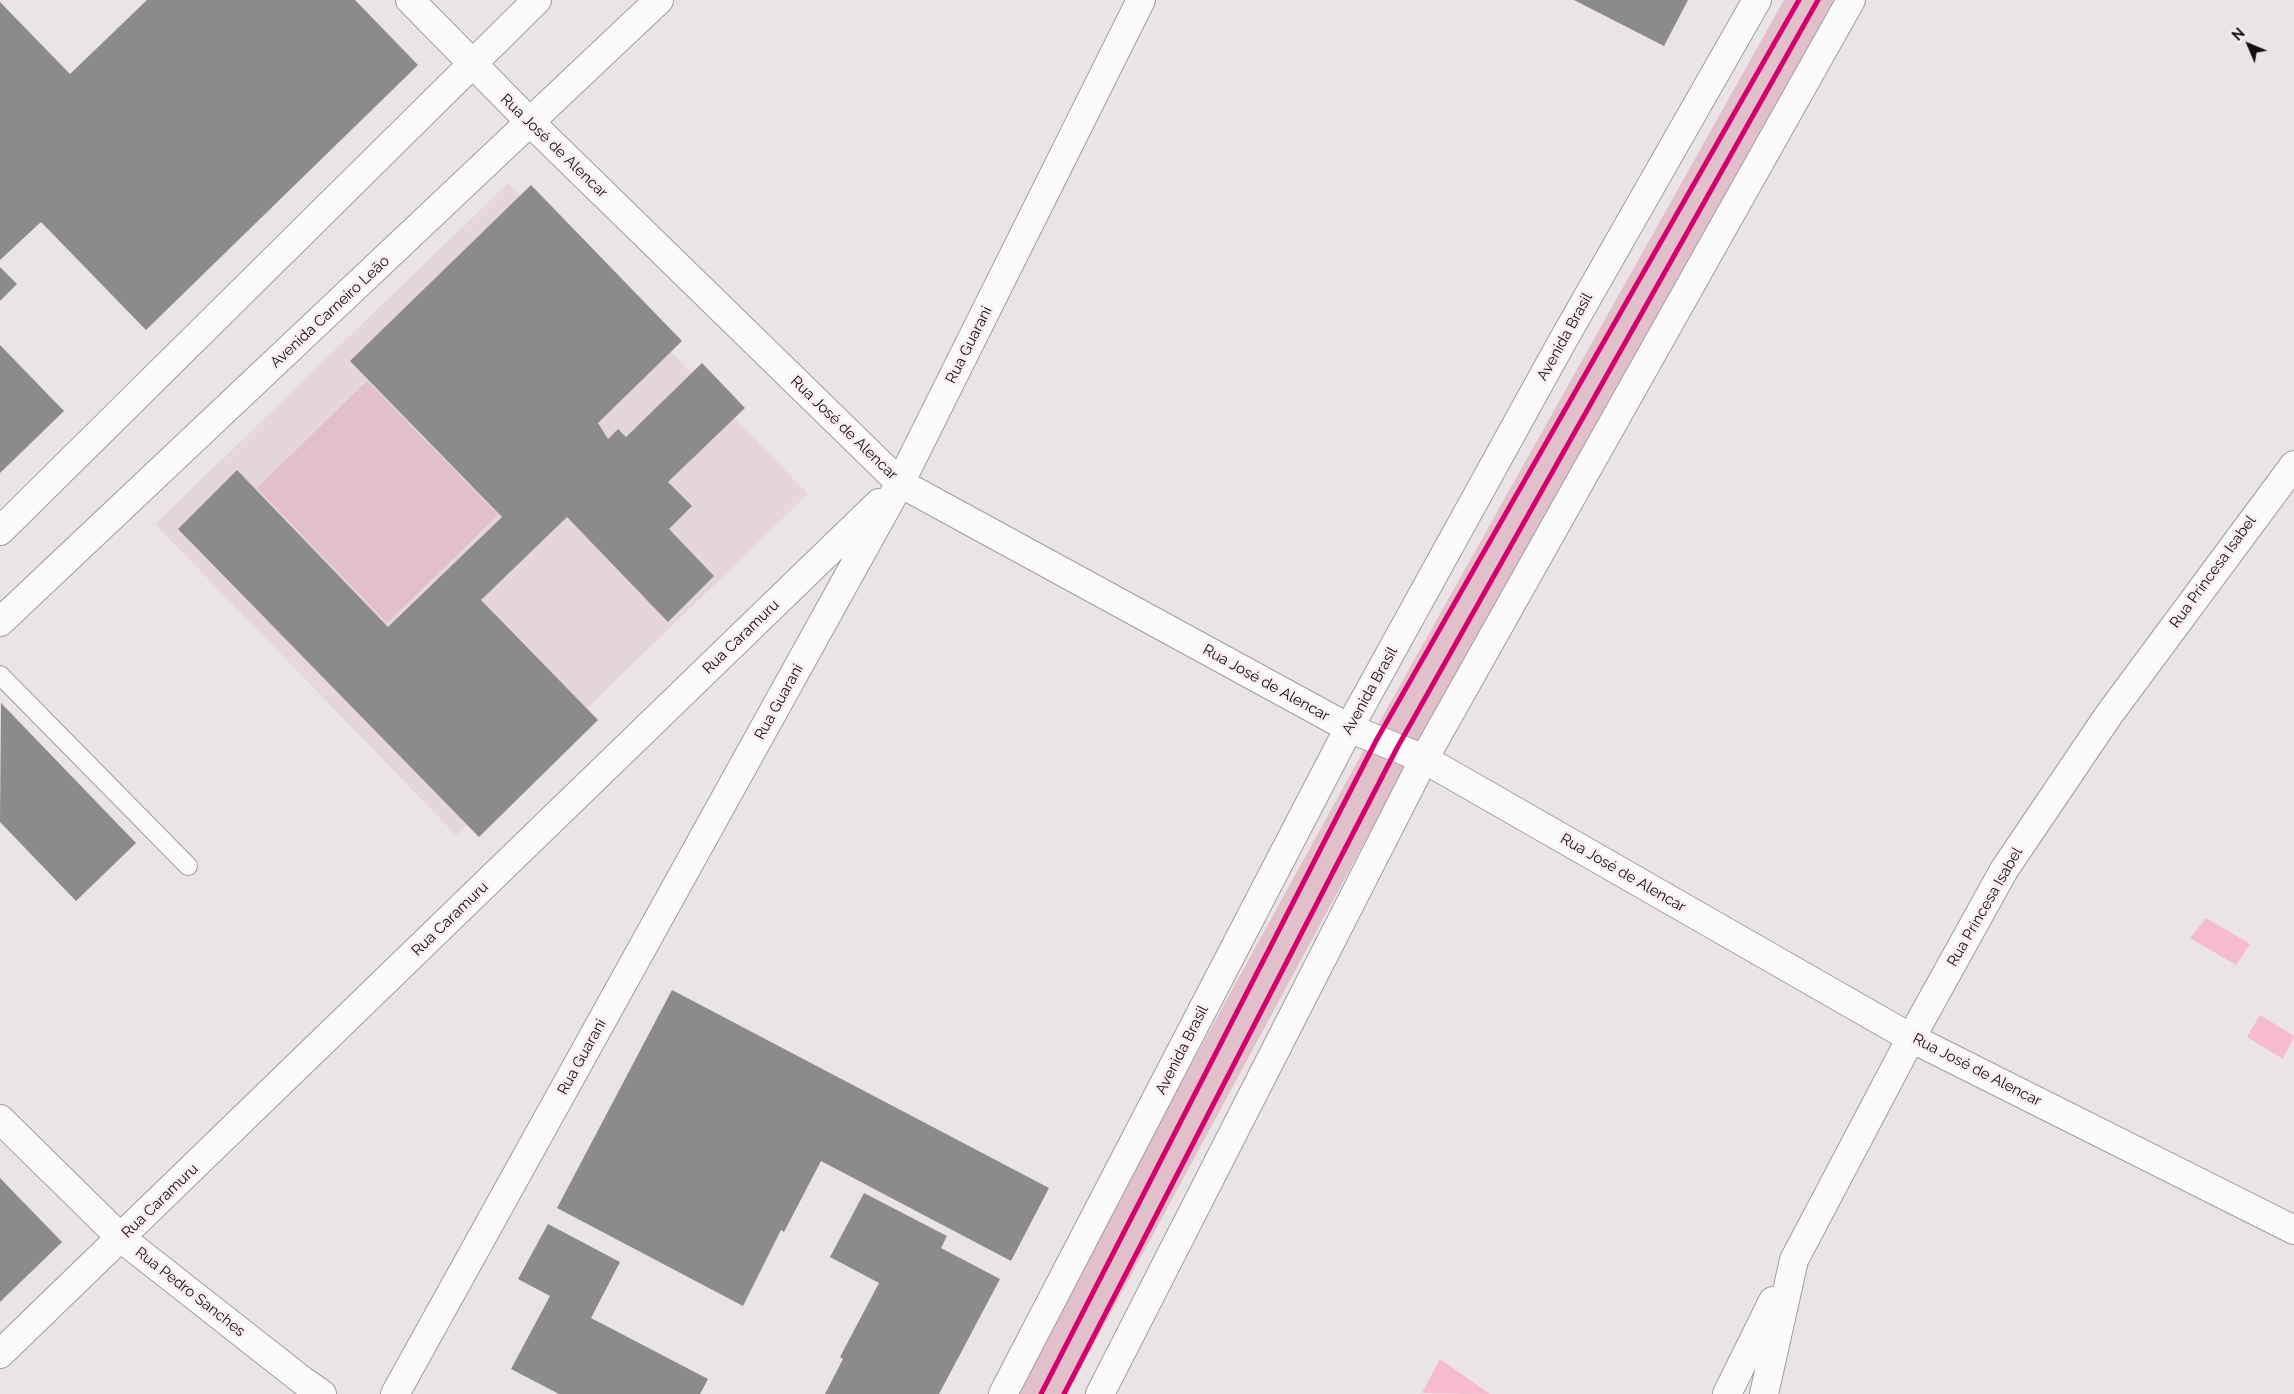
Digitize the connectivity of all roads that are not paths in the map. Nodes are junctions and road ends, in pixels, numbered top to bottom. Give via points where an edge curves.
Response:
1 (410, 0) edge
2 (537, 0) edge
3 (659, 0) edge
4 (1141, 0) edge
5 (1757, 0) edge
6 (1850, 0) edge
7 (471, 64) junction
8 (531, 123) junction
9 (2294, 465) edge
10 (900, 483) junction
11 (0, 531) edge
12 (0, 622) edge
13 (0, 675) edge
14 (1349, 728) junction
15 (1424, 759) junction
16 (188, 866) dead end
17 (1911, 1038) junction
18 (0, 1119) edge
19 (2294, 1230) edge
20 (121, 1238) junction
21 (1794, 1260) junction
22 (0, 1354) edge
23 (322, 1394) edge
24 (395, 1394) edge
25 (1003, 1394) edge
26 (1100, 1394) edge
27 (1727, 1394) edge
28 (1764, 1394) edge

1 - 7 street, Rua José de Alencar
2 - 7 street
3 - 8 street, Avenida Carneiro Leão
4 - 10 street, Rua Guarani
5 - 14 street, Avenida Brasil via 1562,342
6 - 15 street
7 - 8 street, Rua José de Alencar
7 - 11 street
8 - 10 street, Rua José de Alencar
8 - 12 street, Avenida Carneiro Leão
9 - 17 street, Rua Princesa Isabel via 2108,716 2004,870
10 - 14 street, Rua José de Alencar
10 - 20 street, Rua Caramuru
10 - 24 street, Rua Guarani
13 - 16 lane
14 - 15 street, Rua José de Alencar
14 - 25 street, Avenida Brasil
15 - 17 street, Rua José de Alencar
15 - 26 street
17 - 19 street, Rua José de Alencar
17 - 21 street, Rua Princesa Isabel
18 - 20 street, Rua Pedro Sanches
20 - 22 street, Rua Caramuru
20 - 23 street, Rua Pedro Sanches
21 - 27 street
21 - 28 street, Rua Princesa Isabel

